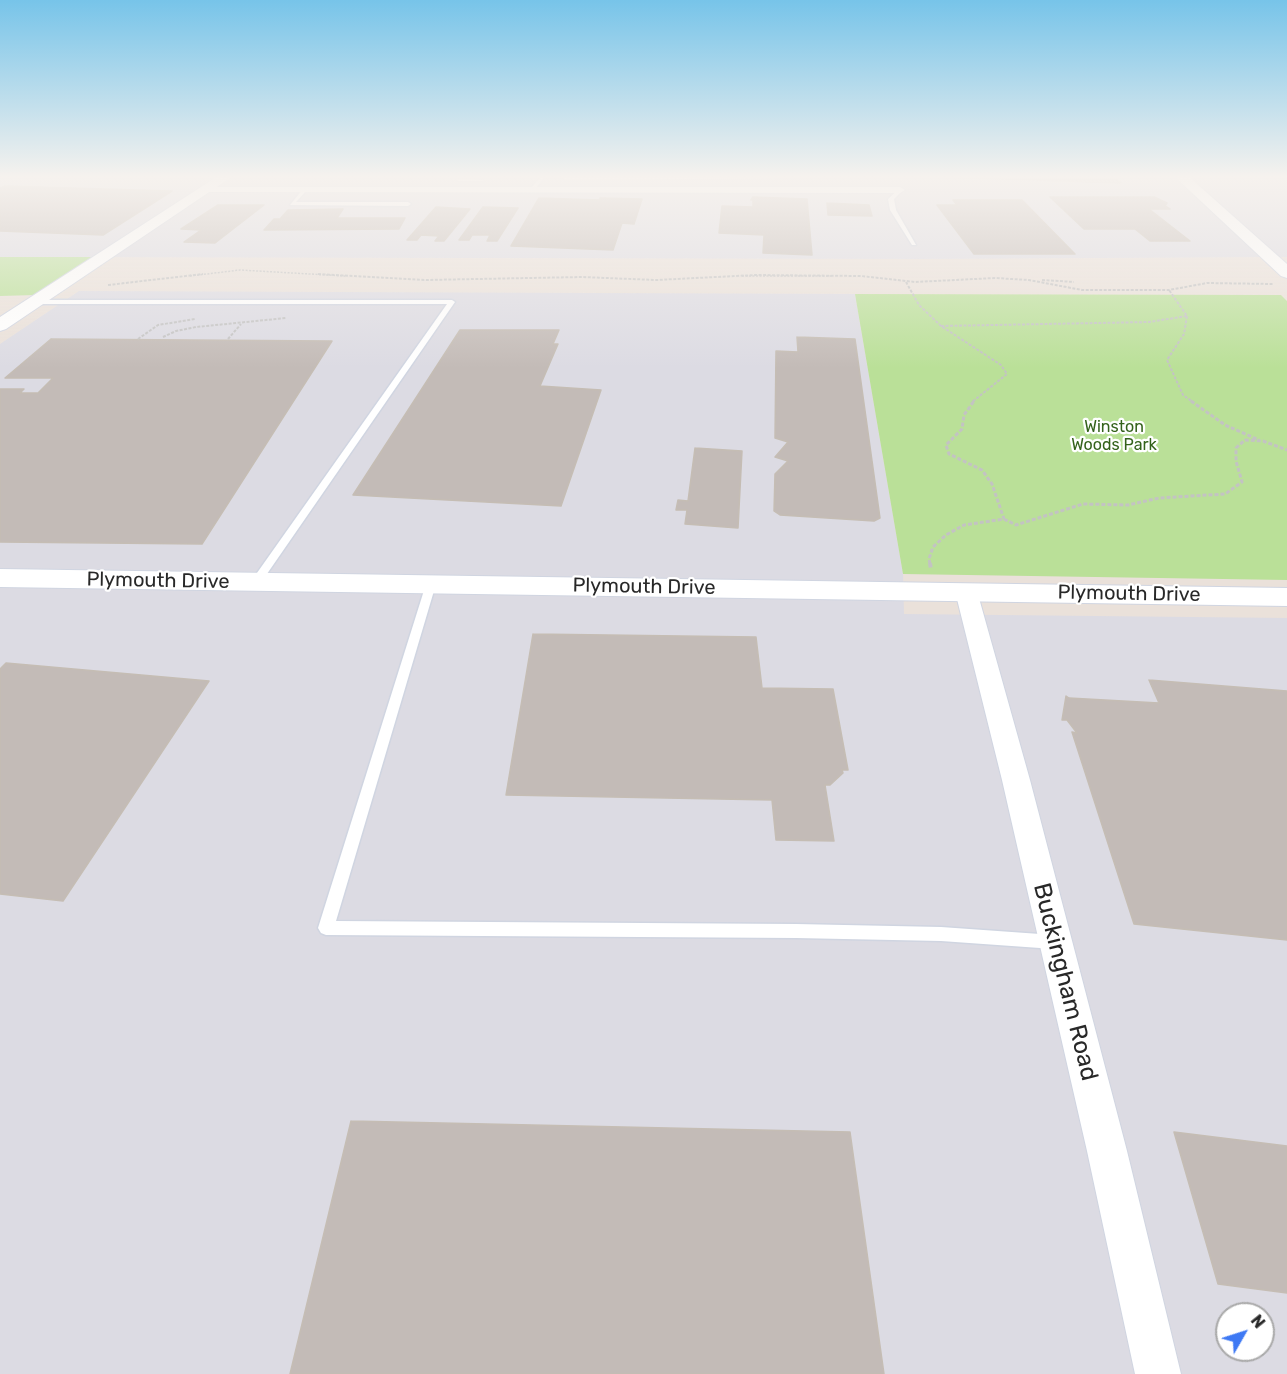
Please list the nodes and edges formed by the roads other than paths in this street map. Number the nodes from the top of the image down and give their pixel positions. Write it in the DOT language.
graph roads {
  1 [pos="129,240"];
  2 [pos="912,240"];
  3 [pos="1243,240"];
  4 [pos="914,244"];
  5 [pos="1282,279"];
  6 [pos="35,302"];
  7 [pos="0,325"];
  8 [pos="0,578"];
  9 [pos="256,582"];
  10 [pos="431,584"];
  11 [pos="951,591"];
  12 [pos="1287,597"];
  13 [pos="1054,942"];
  14 [pos="1158,1374"];
  1 -- 6 [label="street"];
  2 -- 4 [label="lane"];
  3 -- 5 [label="street"];
  6 -- 7 [label="street"];
  6 -- 9 [label="lane"];
  8 -- 9 [label="street, Plymouth Drive"];
  9 -- 10 [label="street, Plymouth Drive"];
  10 -- 11 [label="street, Plymouth Drive"];
  10 -- 13 [label="lane"];
  11 -- 12 [label="street, Plymouth Drive"];
  11 -- 13 [label="street, Buckingham Road"];
  13 -- 14 [label="street, Buckingham Road"];
}
